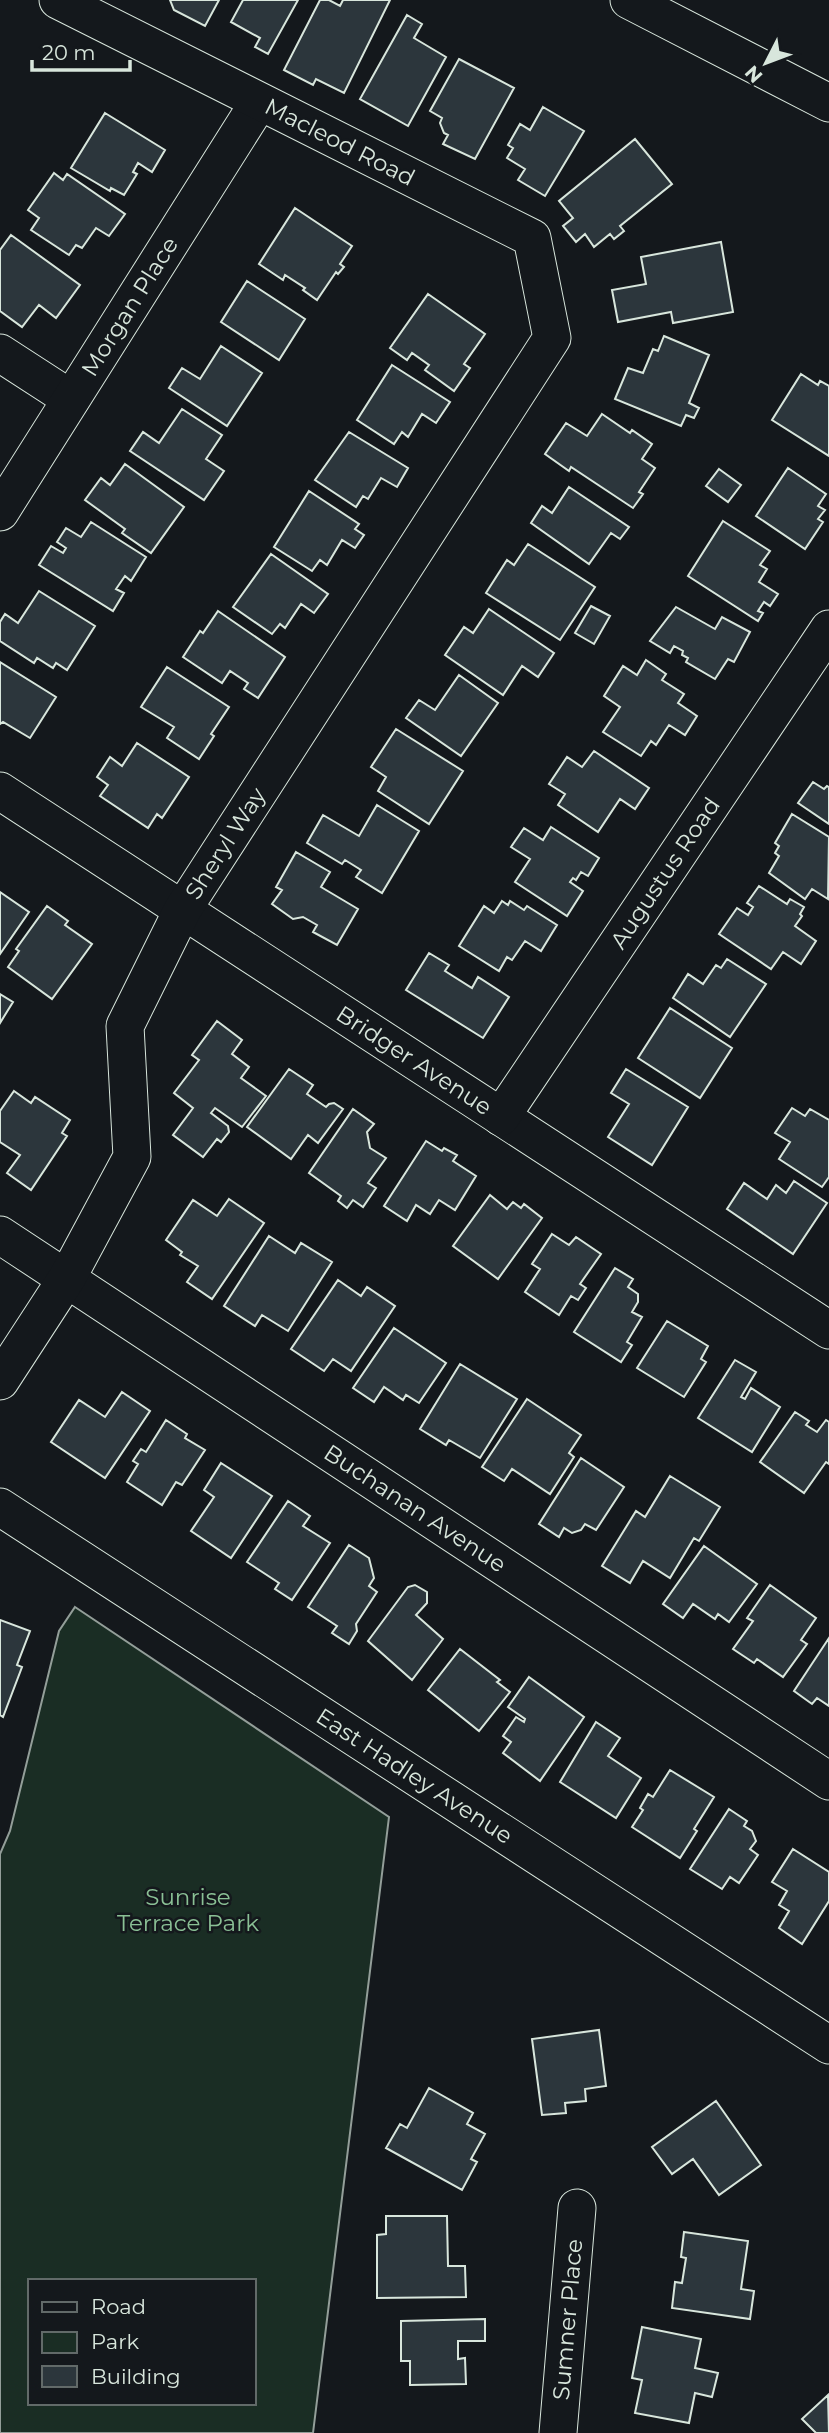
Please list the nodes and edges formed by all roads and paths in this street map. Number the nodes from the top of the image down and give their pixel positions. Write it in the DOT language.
graph roads {
  1 [pos="58,0"];
  2 [pos="629,0"];
  3 [pos="259,102"];
  4 [pos="829,103"];
  5 [pos="552,338"];
  6 [pos="0,353"];
  7 [pos="71,400"];
  8 [pos="0,512"];
  9 [pos="829,629"];
  10 [pos="0,791"];
  11 [pos="183,909"];
  12 [pos="502,1117"];
  13 [pos="0,1235"];
  14 [pos="67,1278"];
  15 [pos="825,1319"];
  16 [pos="0,1381"];
  17 [pos="0,1507"];
  18 [pos="829,1781"];
  19 [pos="829,2045"];
  20 [pos="577,2208"];
  21 [pos="558,2433"];
  1 -- 3 [label="street, Macleod Road"];
  2 -- 4 [label="street"];
  3 -- 5 [label="street, Macleod Road"];
  3 -- 7 [label="street, Morgan Place"];
  5 -- 11 [label="street, Sheryl Way"];
  6 -- 7 [label="street"];
  7 -- 8 [label="street, Morgan Place"];
  9 -- 12 [label="street, Augustus Road"];
  10 -- 11 [label="street, Bridger Avenue"];
  11 -- 12 [label="street, Bridger Avenue"];
  11 -- 14 [label="street, Sheryl Way"];
  12 -- 15 [label="street, Bridger Avenue"];
  13 -- 14 [label="street, Buchanan Avenue"];
  14 -- 16 [label="street, Sheryl Way"];
  14 -- 18 [label="street, Buchanan Avenue"];
  17 -- 19 [label="street, East Hadley Avenue"];
  20 -- 21 [label="street, Sumner Place"];
}
